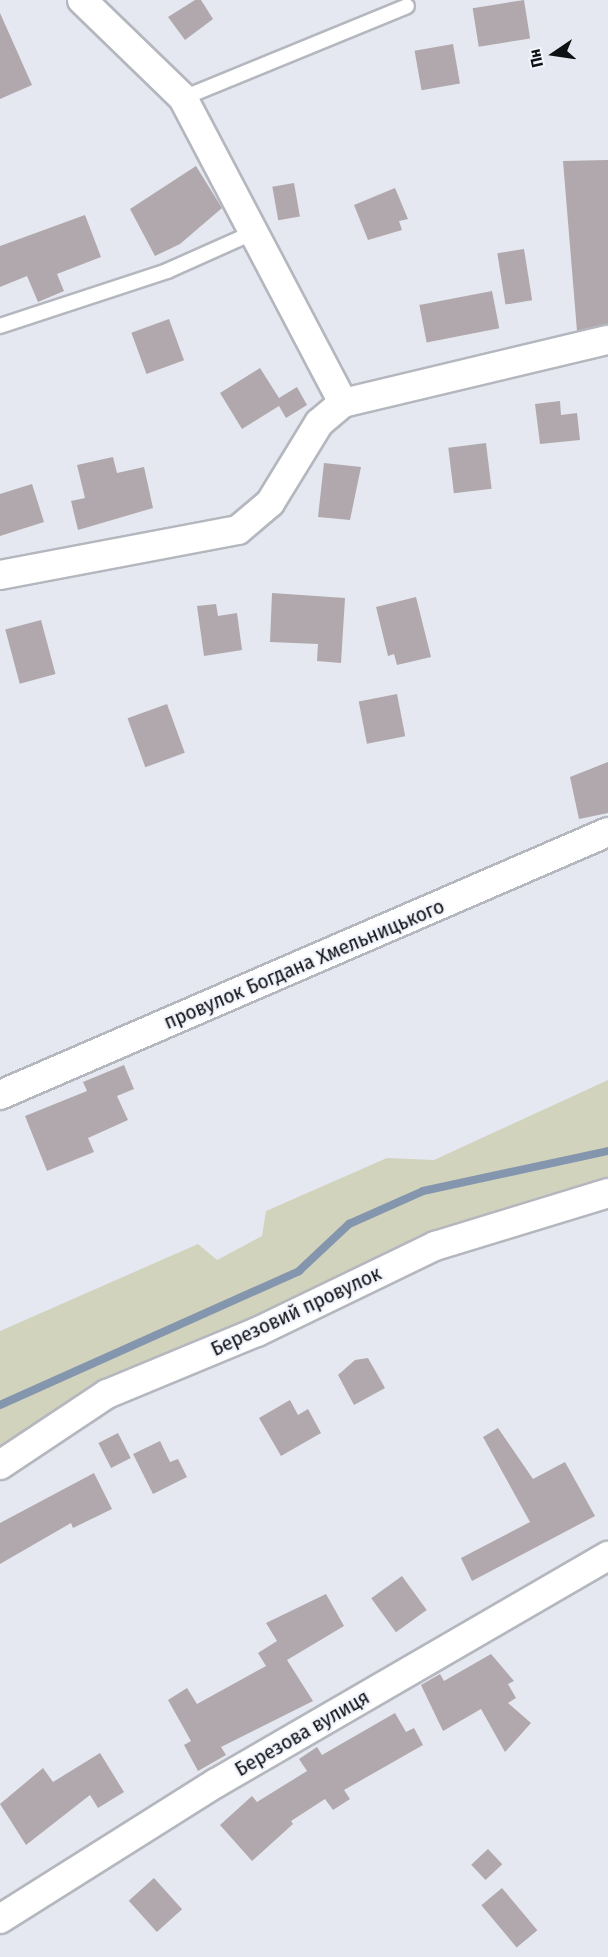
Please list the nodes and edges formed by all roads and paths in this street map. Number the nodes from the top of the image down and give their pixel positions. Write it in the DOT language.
graph roads {
  1 [pos="82,0"];
  2 [pos="407,6"];
  3 [pos="183,98"];
  4 [pos="252,233"];
  5 [pos="0,326"];
  6 [pos="608,340"];
  7 [pos="343,403"];
  8 [pos="0,575"];
  9 [pos="608,832"];
  10 [pos="0,1095"];
  11 [pos="608,1193"];
  12 [pos="0,1465"];
  13 [pos="608,1556"];
  14 [pos="0,1919"];
  1 -- 3 [label="street"];
  2 -- 3 [label="lane"];
  3 -- 4 [label="street"];
  4 -- 5 [label="lane"];
  4 -- 7 [label="street"];
  6 -- 7 [label="street"];
  7 -- 8 [label="street"];
  9 -- 10 [label="street, провулок Богдана Хмельницького"];
  11 -- 12 [label="street, Березовий провулок"];
  13 -- 14 [label="street, Березова вулиця"];
}
